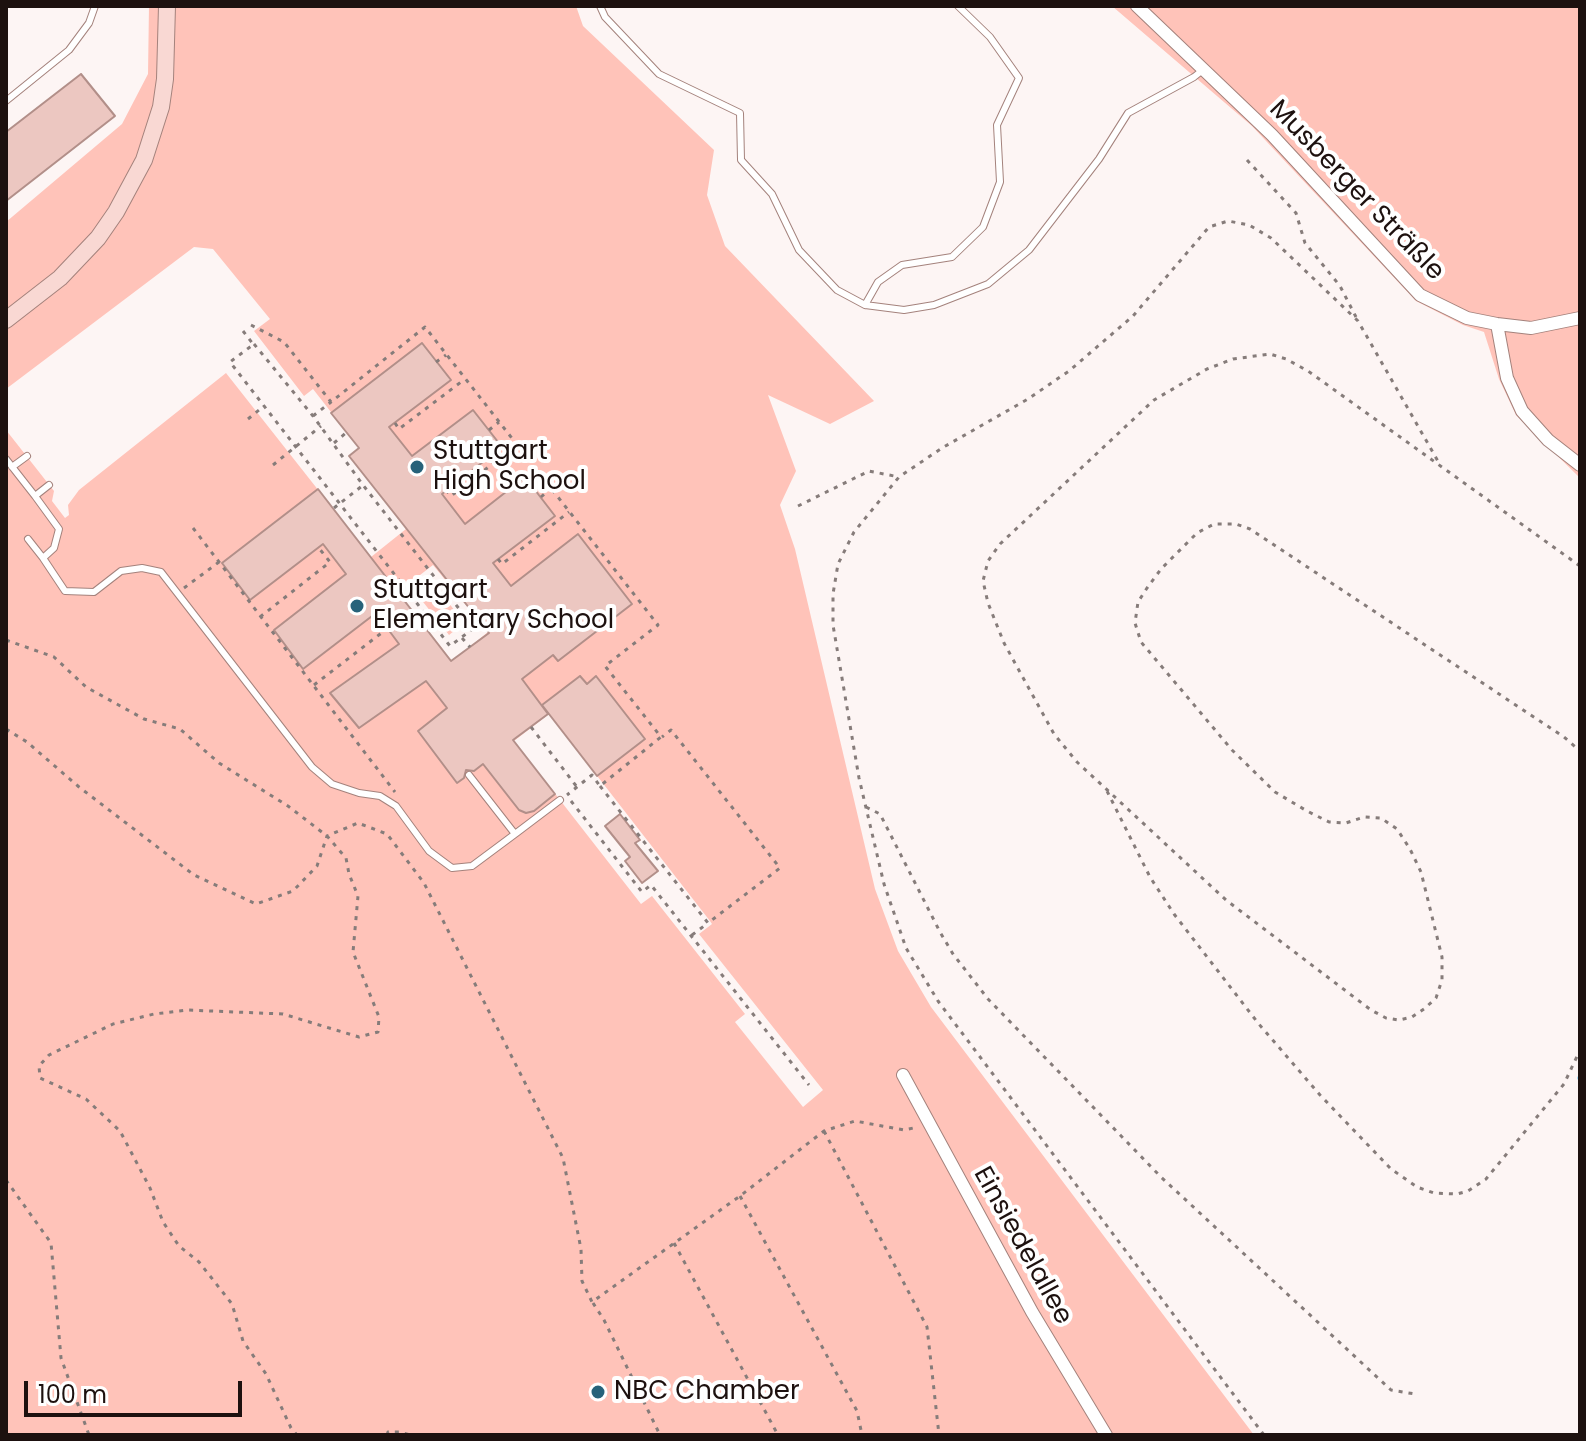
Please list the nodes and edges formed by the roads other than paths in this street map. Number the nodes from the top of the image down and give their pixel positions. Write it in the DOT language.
graph roads {
  1 [pos="95,6"];
  2 [pos="167,6"];
  3 [pos="600,6"];
  4 [pos="958,6"];
  5 [pos="1137,6"];
  6 [pos="1204,69"];
  7 [pos="6,101"];
  8 [pos="865,305"];
  9 [pos="1580,318"];
  10 [pos="6,320"];
  11 [pos="1497,324"];
  12 [pos="27,456"];
  13 [pos="6,459"];
  14 [pos="1580,465"];
  15 [pos="12,467"];
  16 [pos="49,485"];
  17 [pos="35,496"];
  18 [pos="28,539"];
  19 [pos="43,558"];
  20 [pos="469,775"];
  21 [pos="563,798"];
  22 [pos="515,834"];
  23 [pos="903,1075"];
  24 [pos="1106,1435"];
  1 -- 7 [label="lane"];
  2 -- 10 [label="main road"];
  3 -- 8 [label="lane"];
  4 -- 8 [label="lane"];
  5 -- 6 [label="street, Musberger Sträßle"];
  6 -- 8 [label="lane"];
  6 -- 11 [label="street, Musberger Sträßle"];
  9 -- 11 [label="street, Musberger Sträßle"];
  11 -- 14 [label="street"];
  12 -- 15 [label="lane"];
  13 -- 15 [label="lane"];
  15 -- 17 [label="lane"];
  16 -- 17 [label="lane"];
  17 -- 19 [label="lane"];
  18 -- 19 [label="lane"];
  19 -- 22 [label="lane"];
  20 -- 22 [label="lane"];
  21 -- 22 [label="lane"];
  23 -- 24 [label="street, Einsiedelallee"];
}
